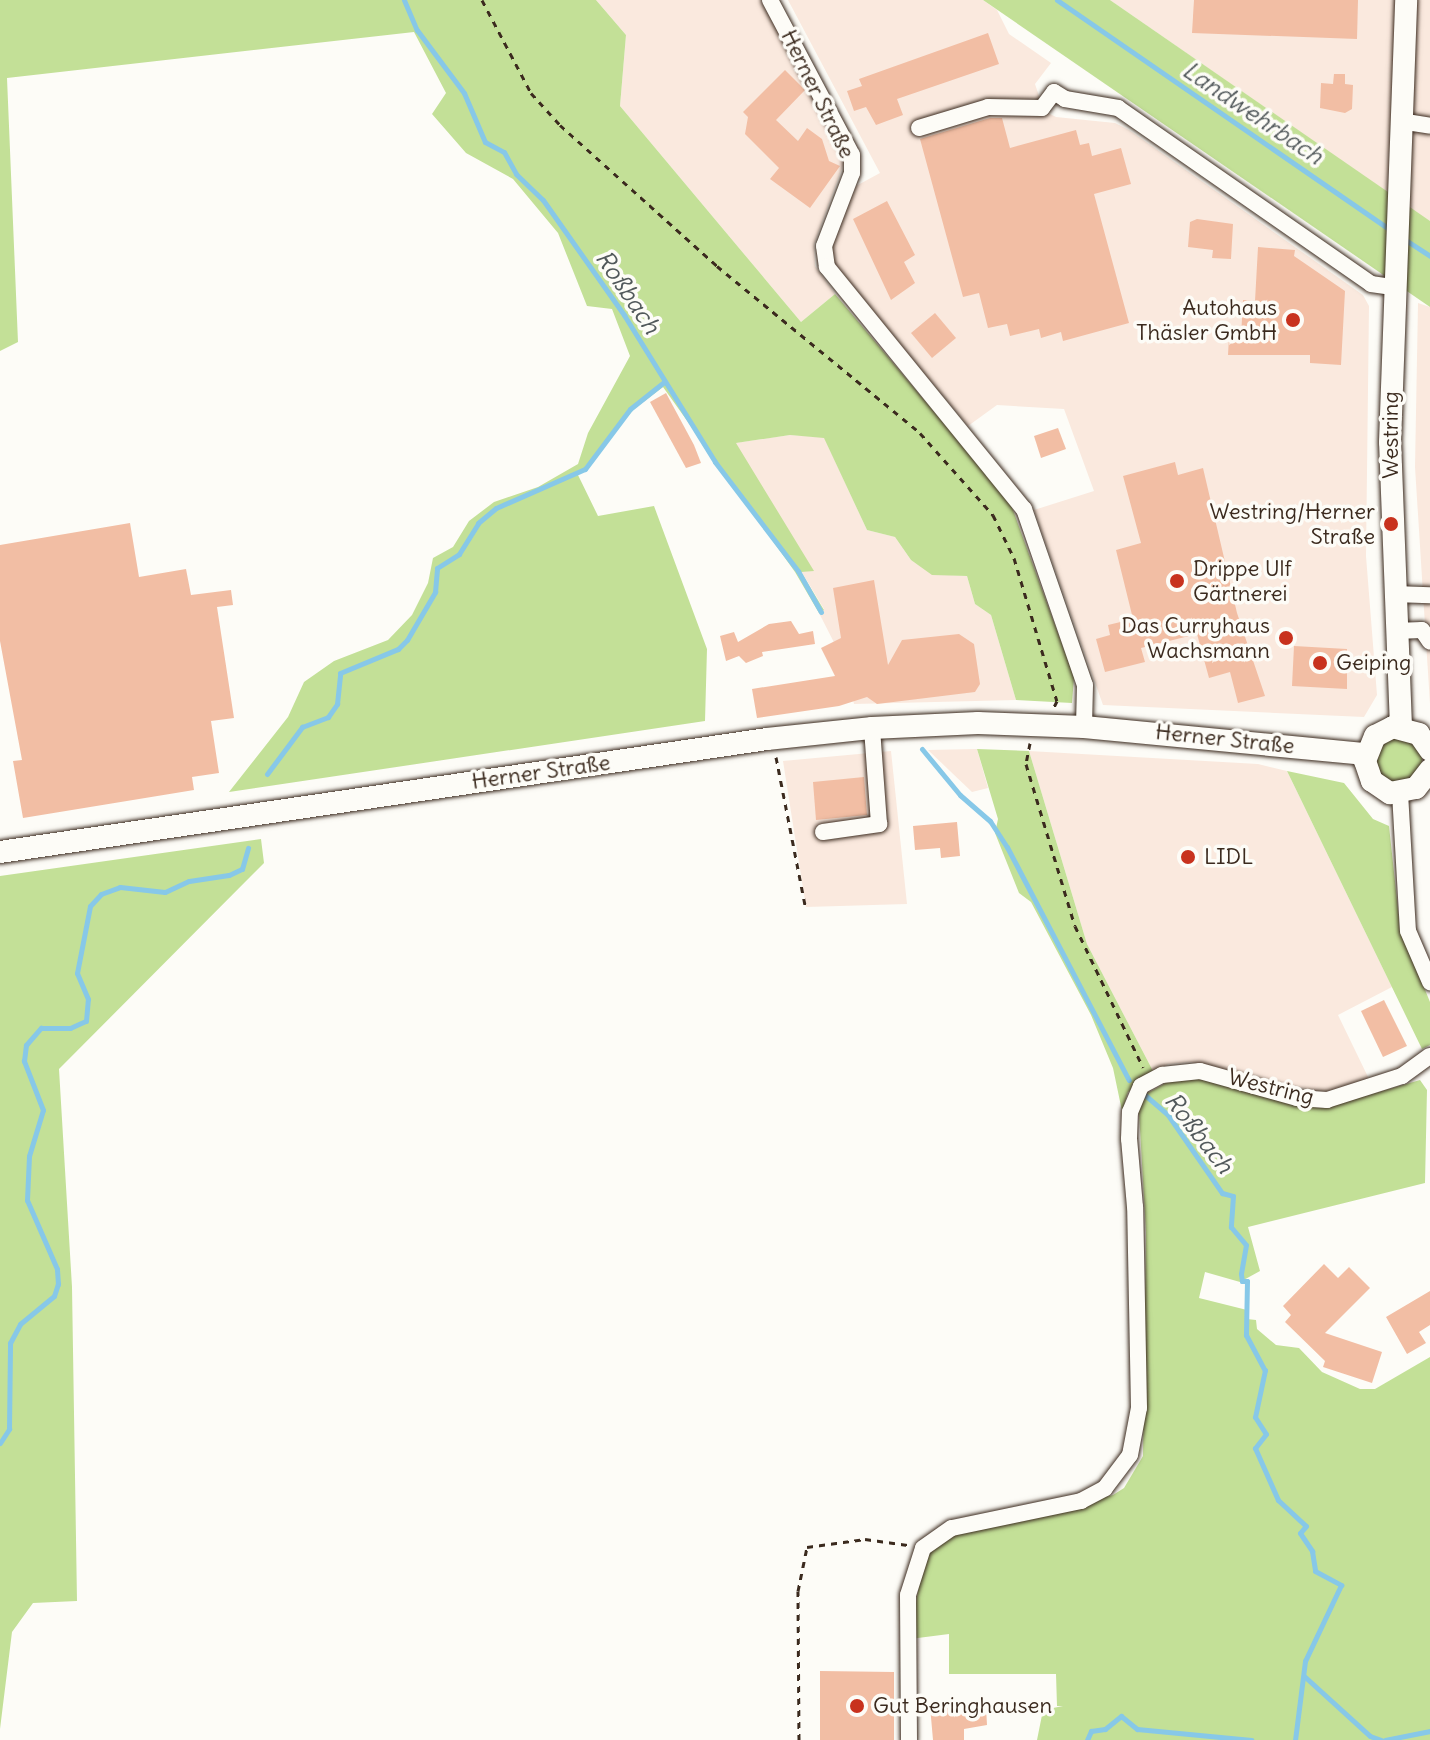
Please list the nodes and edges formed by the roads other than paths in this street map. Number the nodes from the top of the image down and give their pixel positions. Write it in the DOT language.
graph roads {
  1 [pos="770,0"];
  2 [pos="1406,0"];
  3 [pos="1400,121"];
  4 [pos="1430,126"];
  5 [pos="919,128"];
  6 [pos="1393,280"];
  7 [pos="1394,594"];
  8 [pos="1430,595"];
  9 [pos="1395,631"];
  10 [pos="1430,642"];
  11 [pos="1084,727"];
  12 [pos="1401,727"];
  13 [pos="872,728"];
  14 [pos="1430,750"];
  15 [pos="1366,754"];
  16 [pos="1430,770"];
  17 [pos="1400,793"];
  18 [pos="823,832"];
  19 [pos="0,852"];
  20 [pos="1430,982"];
  21 [pos="1430,1056"];
  22 [pos="909,1740"];
  1 -- 11 [label="street, Herner Straße"];
  2 -- 3 [label="main road, Westring"];
  3 -- 4 [label="street"];
  3 -- 6 [label="main road, Westring"];
  5 -- 6 [label="street"];
  6 -- 7 [label="main road, Westring"];
  7 -- 8 [label="street"];
  7 -- 9 [label="main road, Westring"];
  9 -- 10 [label="street"];
  9 -- 12 [label="main road, Westring"];
  11 -- 13 [label="main road, Herner Straße"];
  11 -- 15 [label="main road, Herner Straße"];
  12 -- 14 [label="main road"];
  12 -- 15 [label="main road"];
  13 -- 18 [label="street"];
  13 -- 19 [label="main road, Herner Straße"];
  15 -- 17 [label="main road"];
  16 -- 17 [label="main road"];
  17 -- 20 [label="street"];
  21 -- 22 [label="street, Westring"];
}
